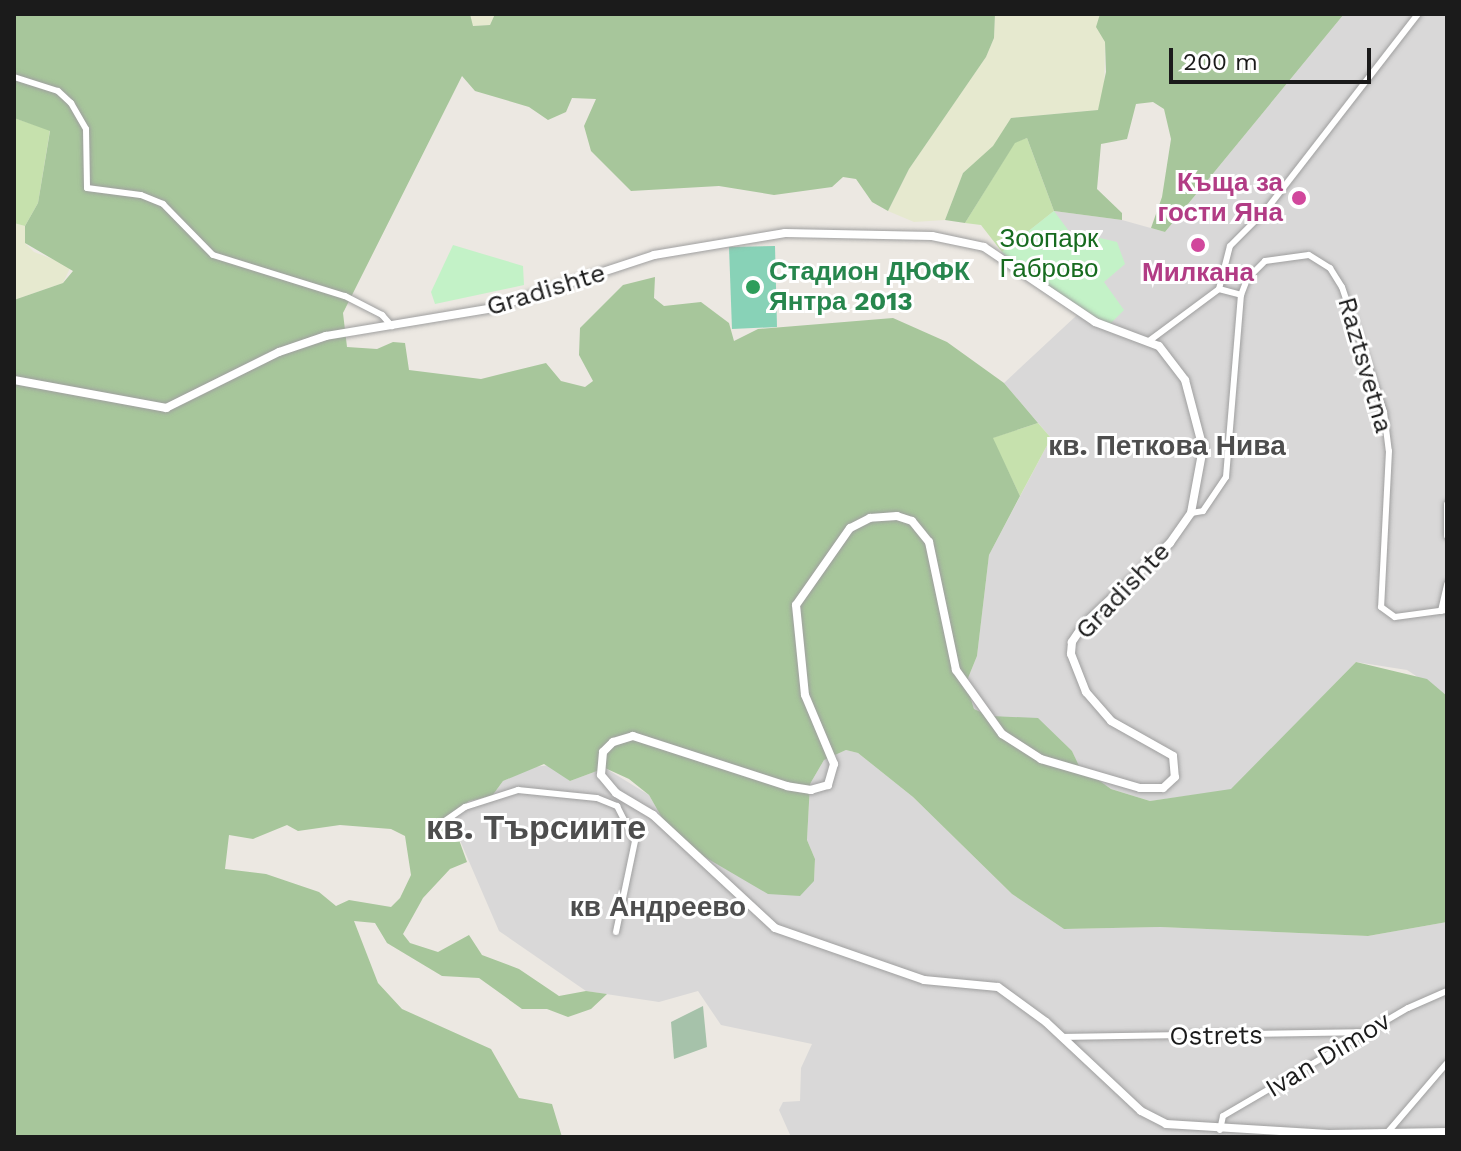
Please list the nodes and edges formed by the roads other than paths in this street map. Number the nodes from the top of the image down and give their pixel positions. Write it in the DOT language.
graph roads {
  1 [pos="1418,14"];
  2 [pos="14,77"];
  3 [pos="1219,289"];
  4 [pos="1241,295"];
  5 [pos="393,327"];
  6 [pos="1149,341"];
  7 [pos="14,380"];
  8 [pos="1447,504"];
  9 [pos="1191,513"];
  10 [pos="1447,536"];
  11 [pos="1447,584"];
  12 [pos="1444,610"];
  13 [pos="630,802"];
  14 [pos="623,812"];
  15 [pos="442,823"];
  16 [pos="616,932"];
  17 [pos="1447,991"];
  18 [pos="1370,1032"];
  19 [pos="1061,1037"];
  20 [pos="1447,1063"];
  21 [pos="1220,1130"];
  22 [pos="1447,1132"];
  23 [pos="1386,1133"];
  1 -- 3 [label="street"];
  2 -- 5 [label="street"];
  3 -- 4 [label="street"];
  3 -- 6 [label="street"];
  4 -- 9 [label="street"];
  4 -- 12 [label="street, Raztsvetna"];
  5 -- 6 [label="street, Gradishte"];
  5 -- 7 [label="street, Gradishte"];
  6 -- 9 [label="street, Gradishte"];
  8 -- 10 [label="street"];
  9 -- 13 [label="street, Gradishte"];
  11 -- 12 [label="street"];
  13 -- 14 [label="street"];
  13 -- 19 [label="street, Gradishte"];
  14 -- 15 [label="street"];
  14 -- 16 [label="street"];
  17 -- 18 [label="street, Ivan Dimov"];
  18 -- 19 [label="street, Ostrets"];
  18 -- 21 [label="street, Ivan Dimov"];
  19 -- 21 [label="street, Gradishte"];
  20 -- 23 [label="street"];
  21 -- 23 [label="street, Gradishte"];
  22 -- 23 [label="street, Gradishte"];
}
